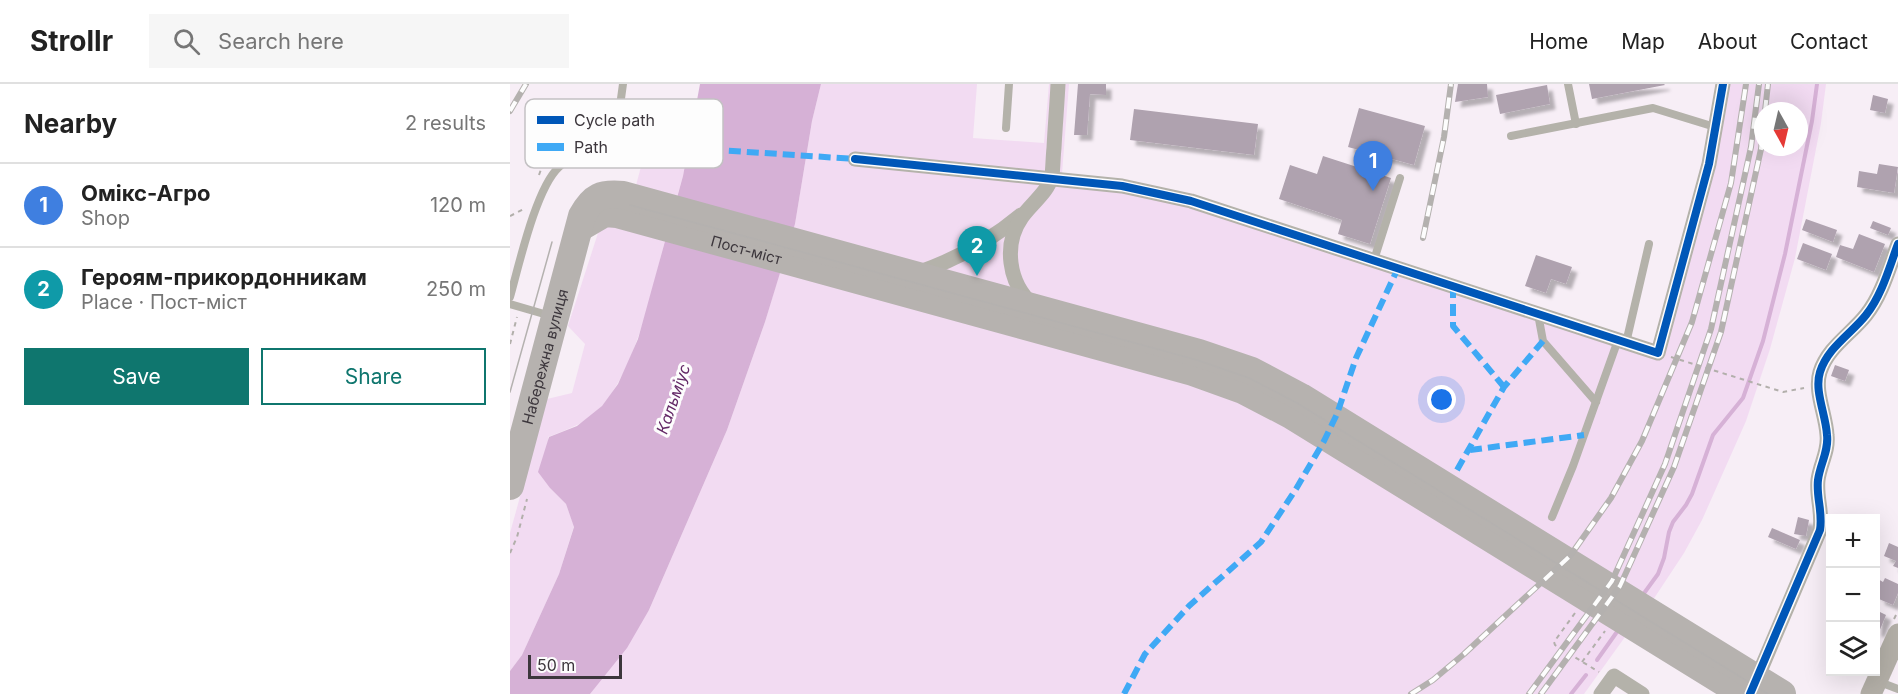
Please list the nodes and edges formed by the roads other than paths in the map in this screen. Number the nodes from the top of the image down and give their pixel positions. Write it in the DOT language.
graph roads {
  1 [pos="623,84"];
  2 [pos="1009,84"];
  3 [pos="1058,84"];
  4 [pos="1568,84"];
  5 [pos="1723,84"];
  6 [pos="621,99"];
  7 [pos="1576,124"];
  8 [pos="1715,127"];
  9 [pos="1006,128"];
  10 [pos="1511,136"];
  11 [pos="855,159"];
  12 [pos="557,168"];
  13 [pos="1052,178"];
  14 [pos="1400,178"];
  15 [pos="1028,210"];
  16 [pos="579,228"];
  17 [pos="1649,243"];
  18 [pos="1898,244"];
  19 [pos="1374,260"];
  20 [pos="869,273"];
  21 [pos="912,274"];
  22 [pos="510,297"];
  23 [pos="510,304"];
  24 [pos="1038,309"];
  25 [pos="1538,314"];
  26 [pos="555,317"];
  27 [pos="1622,341"];
  28 [pos="1596,402"];
  29 [pos="1303,410"];
  30 [pos="510,486"];
  31 [pos="1552,517"];
  32 [pos="1499,531"];
  33 [pos="1898,634"];
  34 [pos="1892,661"];
  35 [pos="1874,687"];
  36 [pos="1898,689"];
  37 [pos="1601,694"];
  38 [pos="1642,694"];
  39 [pos="1743,694"];
  40 [pos="1750,694"];
  41 [pos="1782,694"];
  1 -- 6 [label="lane"];
  2 -- 9 [label="lane"];
  3 -- 13 [label="street"];
  4 -- 7 [label="lane"];
  5 -- 8 [label="street"];
  7 -- 8 [label="lane"];
  7 -- 10 [label="lane"];
  8 -- 27 [label="street"];
  11 -- 13 [label="street"];
  12 -- 22 [label="lane"];
  13 -- 15 [label="street"];
  13 -- 19 [label="street"];
  14 -- 19 [label="lane"];
  15 -- 21 [label="street"];
  15 -- 24 [label="street"];
  16 -- 20 [label="highway, Пост-міст"];
  16 -- 26 [label="highway, Набережна вулиця"];
  17 -- 27 [label="lane"];
  18 -- 40 [label="street"];
  19 -- 25 [label="street"];
  20 -- 21 [label="highway"];
  20 -- 29 [label="highway"];
  21 -- 24 [label="highway"];
  23 -- 26 [label="lane"];
  24 -- 29 [label="highway"];
  25 -- 27 [label="street"];
  25 -- 28 [label="lane"];
  26 -- 30 [label="highway, Набережна вулиця"];
  27 -- 28 [label="lane"];
  28 -- 31 [label="lane"];
  29 -- 32 [label="highway"];
  32 -- 39 [label="highway"];
  32 -- 41 [label="highway"];
  33 -- 34 [label="main road"];
  34 -- 35 [label="main road"];
  35 -- 36 [label="lane"];
  37 -- 38 [label="street"];
}
